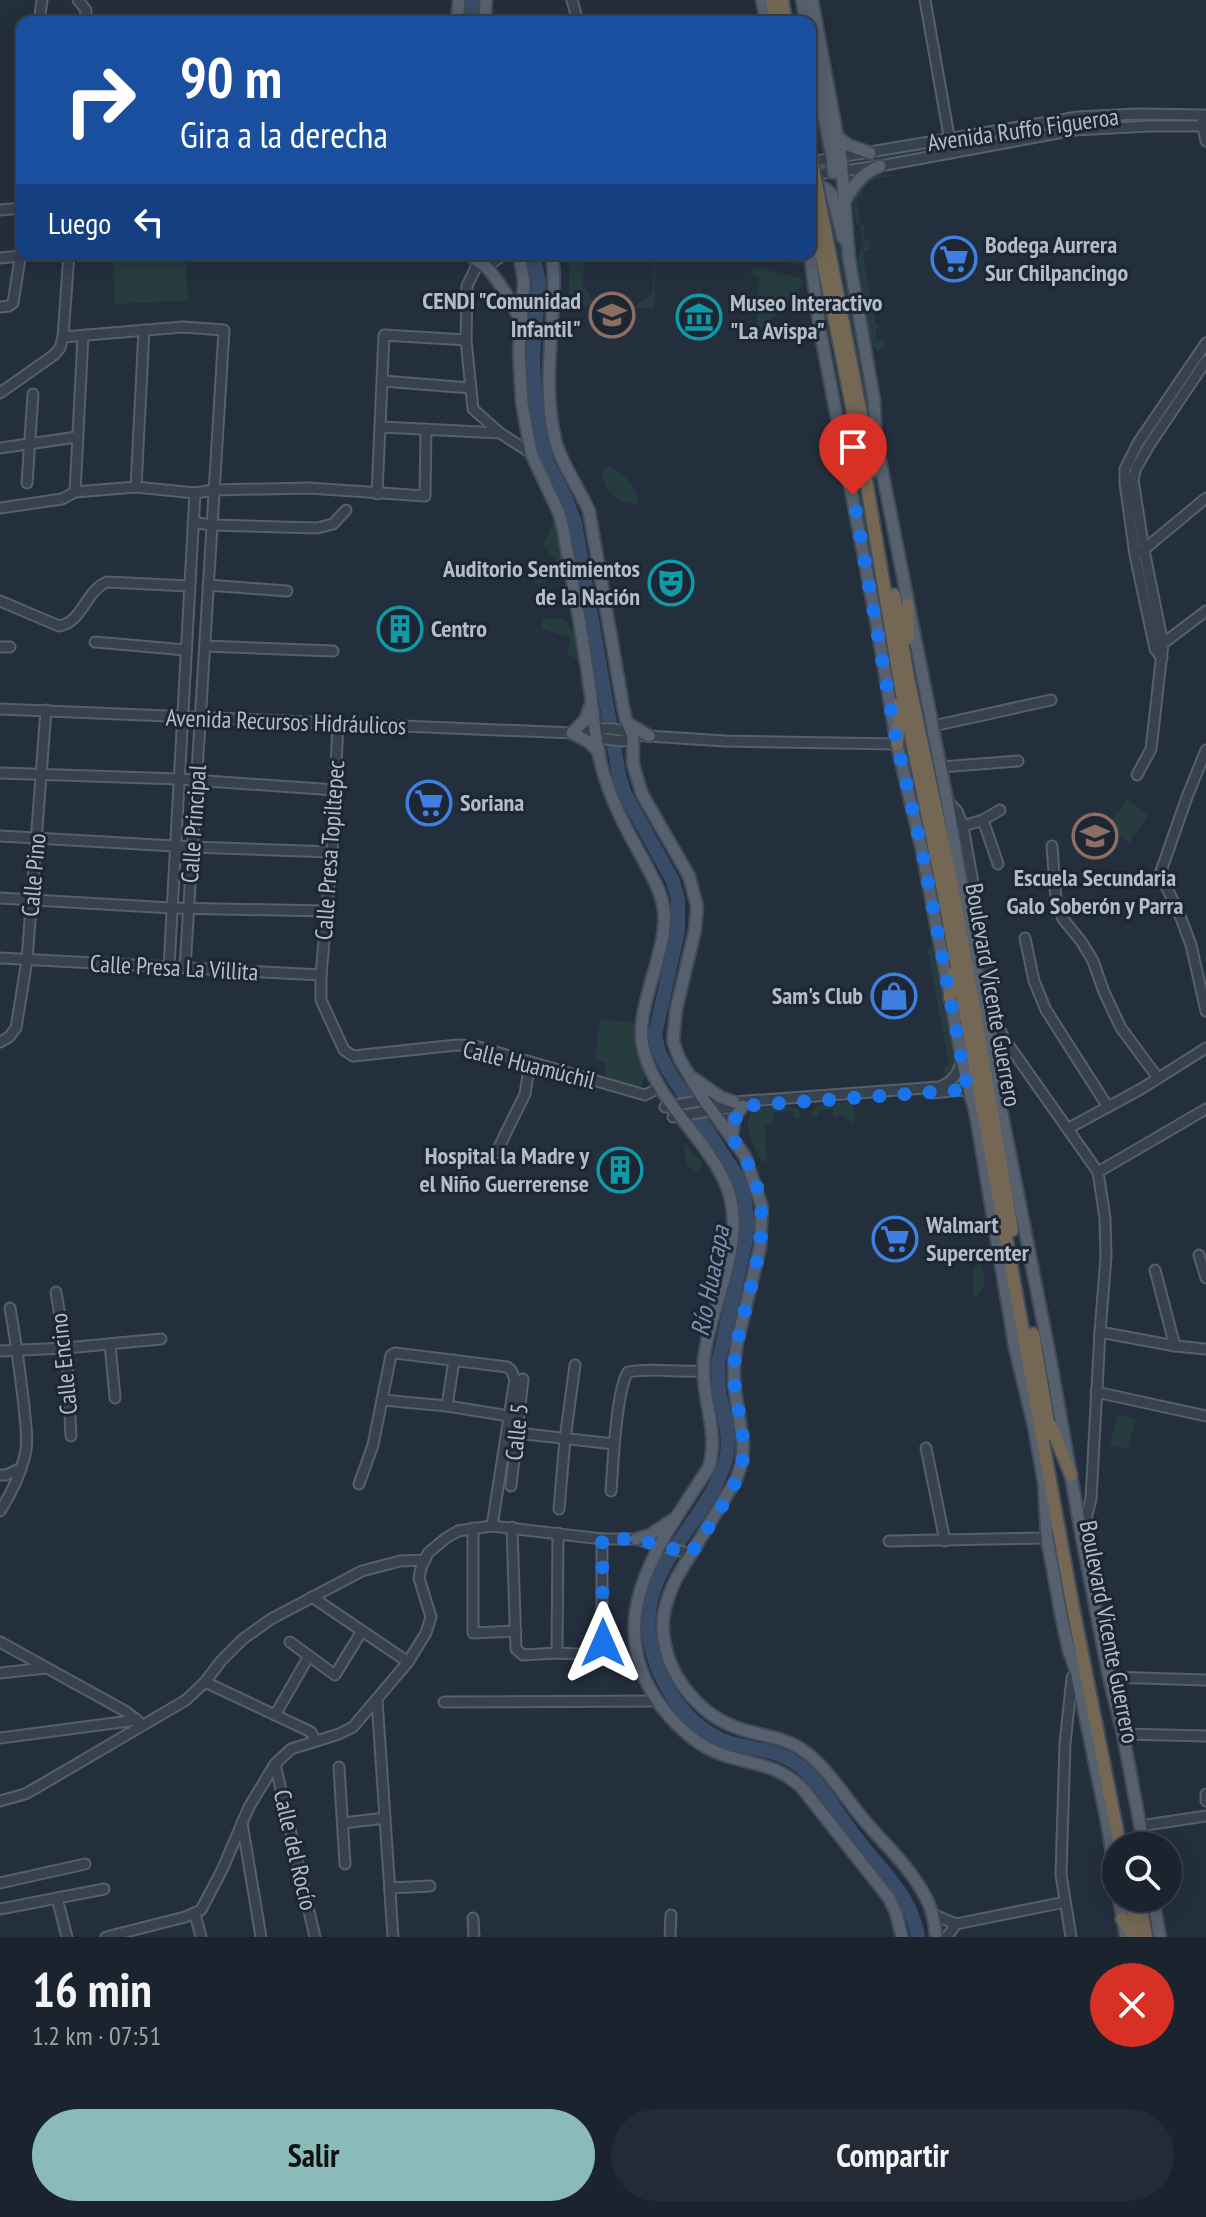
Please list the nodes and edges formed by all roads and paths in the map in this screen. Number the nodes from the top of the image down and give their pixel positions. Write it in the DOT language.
graph roads {
  1 [pos="925,0"];
  2 [pos="816,22"];
  3 [pos="816,70"];
  4 [pos="1204,120"];
  5 [pos="837,136"];
  6 [pos="949,138"];
  7 [pos="1206,141"];
  8 [pos="870,153"];
  9 [pos="952,153"];
  10 [pos="836,158"];
  11 [pos="816,161"];
  12 [pos="880,166"];
  13 [pos="837,172"];
  14 [pos="816,174"];
  15 [pos="816,188"];
  16 [pos="845,201"];
  17 [pos="816,202"];
  18 [pos="817,210"];
  19 [pos="849,258"];
  20 [pos="20,260"];
  21 [pos="69,260"];
  22 [pos="520,260"];
  23 [pos="553,260"];
  24 [pos="811,260"];
  25 [pos="478,261"];
  26 [pos="0,307"];
  27 [pos="521,322"];
  28 [pos="144,330"];
  29 [pos="83,336"];
  30 [pos="63,337"];
  31 [pos="466,340"];
  32 [pos="1206,343"];
  33 [pos="1206,361"];
  34 [pos="383,381"];
  35 [pos="470,388"];
  36 [pos="0,393"];
  37 [pos="33,394"];
  38 [pos="381,427"];
  39 [pos="426,429"];
  40 [pos="500,433"];
  41 [pos="77,437"];
  42 [pos="30,444"];
  43 [pos="0,448"];
  44 [pos="531,453"];
  45 [pos="27,483"];
  46 [pos="136,487"];
  47 [pos="213,490"];
  48 [pos="75,492"];
  49 [pos="195,493"];
  50 [pos="377,494"];
  51 [pos="1206,498"];
  52 [pos="0,508"];
  53 [pos="346,510"];
  54 [pos="193,522"];
  55 [pos="211,525"];
  56 [pos="1140,553"];
  57 [pos="208,585"];
  58 [pos="189,586"];
  59 [pos="287,591"];
  60 [pos="0,601"];
  61 [pos="908,605"];
  62 [pos="1206,611"];
  63 [pos="95,642"];
  64 [pos="205,646"];
  65 [pos="1159,646"];
  66 [pos="186,650"];
  67 [pos="333,651"];
  68 [pos="904,683"];
  69 [pos="1051,700"];
  70 [pos="592,703"];
  71 [pos="0,709"];
  72 [pos="46,710"];
  73 [pos="182,718"];
  74 [pos="201,719"];
  75 [pos="338,724"];
  76 [pos="933,726"];
  77 [pos="626,731"];
  78 [pos="572,733"];
  79 [pos="649,736"];
  80 [pos="599,738"];
  81 [pos="897,744"];
  82 [pos="1206,750"];
  83 [pos="1018,761"];
  84 [pos="941,767"];
  85 [pos="0,773"];
  86 [pos="42,775"];
  87 [pos="1137,775"];
  88 [pos="179,779"];
  89 [pos="196,781"];
  90 [pos="335,790"];
  91 [pos="947,800"];
  92 [pos="1000,810"];
  93 [pos="983,820"];
  94 [pos="963,826"];
  95 [pos="0,836"];
  96 [pos="38,837"];
  97 [pos="176,846"];
  98 [pos="1052,846"];
  99 [pos="192,847"];
  100 [pos="332,852"];
  101 [pos="998,864"];
  102 [pos="0,898"];
  103 [pos="32,900"];
  104 [pos="188,907"];
  105 [pos="171,908"];
  106 [pos="326,911"];
  107 [pos="1025,938"];
  108 [pos="0,958"];
  109 [pos="27,960"];
  110 [pos="955,963"];
  111 [pos="169,967"];
  112 [pos="185,968"];
  113 [pos="321,975"];
  114 [pos="950,998"];
  115 [pos="1206,1011"];
  116 [pos="4,1040"];
  117 [pos="642,1041"];
  118 [pos="1206,1048"];
  119 [pos="353,1056"];
  120 [pos="962,1060"];
  121 [pos="530,1063"];
  122 [pos="689,1075"];
  123 [pos="1158,1078"];
  124 [pos="655,1090"];
  125 [pos="968,1092"];
  126 [pos="738,1104"];
  127 [pos="669,1105"];
  128 [pos="708,1105"];
  129 [pos="1108,1107"];
  130 [pos="1206,1109"];
  131 [pos="677,1117"];
  132 [pos="1069,1128"];
  133 [pos="732,1138"];
  134 [pos="496,1153"];
  135 [pos="1098,1172"];
  136 [pos="1199,1255"];
  137 [pos="1155,1270"];
  138 [pos="1206,1278"];
  139 [pos="56,1292"];
  140 [pos="10,1308"];
  141 [pos="1100,1332"];
  142 [pos="161,1339"];
  143 [pos="110,1344"];
  144 [pos="1175,1346"];
  145 [pos="66,1348"];
  146 [pos="18,1349"];
  147 [pos="1206,1349"];
  148 [pos="0,1351"];
  149 [pos="454,1360"];
  150 [pos="575,1365"];
  151 [pos="704,1371"];
  152 [pos="523,1379"];
  153 [pos="1096,1392"];
  154 [pos="115,1398"];
  155 [pos="382,1400"];
  156 [pos="447,1406"];
  157 [pos="509,1416"];
  158 [pos="1047,1416"];
  159 [pos="1206,1416"];
  160 [pos="517,1433"];
  161 [pos="71,1436"];
  162 [pos="565,1439"];
  163 [pos="614,1444"];
  164 [pos="926,1448"];
  165 [pos="19,1469"];
  166 [pos="0,1475"];
  167 [pos="1071,1475"];
  168 [pos="1044,1483"];
  169 [pos="359,1484"];
  170 [pos="511,1486"];
  171 [pos="611,1491"];
  172 [pos="1091,1499"];
  173 [pos="1077,1502"];
  174 [pos="559,1509"];
  175 [pos="0,1511"];
  176 [pos="678,1514"];
  177 [pos="1058,1525"];
  178 [pos="492,1526"];
  179 [pos="512,1527"];
  180 [pos="473,1528"];
  181 [pos="558,1533"];
  182 [pos="1047,1538"];
  183 [pos="1082,1538"];
  184 [pos="602,1539"];
  185 [pos="636,1539"];
  186 [pos="889,1541"];
  187 [pos="945,1541"];
  188 [pos="662,1546"];
  189 [pos="689,1554"];
  190 [pos="425,1560"];
  191 [pos="646,1570"];
  192 [pos="312,1597"];
  193 [pos="362,1631"];
  194 [pos="516,1631"];
  195 [pos="0,1642"];
  196 [pos="290,1642"];
  197 [pos="557,1653"];
  198 [pos="309,1656"];
  199 [pos="408,1662"];
  200 [pos="46,1668"];
  201 [pos="1076,1671"];
  202 [pos="0,1673"];
  203 [pos="1109,1677"];
  204 [pos="1206,1680"];
  205 [pos="205,1682"];
  206 [pos="377,1700"];
  207 [pos="657,1701"];
  208 [pos="444,1702"];
  209 [pos="275,1715"];
  210 [pos="140,1722"];
  211 [pos="1123,1734"];
  212 [pos="1206,1736"];
  213 [pos="0,1738"];
  214 [pos="315,1740"];
  215 [pos="275,1764"];
  216 [pos="339,1767"];
  217 [pos="1206,1794"];
  218 [pos="0,1801"];
  219 [pos="1206,1801"];
  220 [pos="1206,1816"];
  221 [pos="385,1818"];
  222 [pos="242,1823"];
  223 [pos="343,1823"];
  224 [pos="1140,1826"];
  225 [pos="1109,1832"];
  226 [pos="1117,1832"];
  227 [pos="1125,1832"];
  228 [pos="1141,1832"];
  229 [pos="85,1864"];
  230 [pos="345,1864"];
  231 [pos="0,1883"];
  232 [pos="430,1886"];
  233 [pos="390,1888"];
  234 [pos="104,1889"];
  235 [pos="57,1898"];
  236 [pos="1065,1902"];
  237 [pos="0,1909"];
  238 [pos="1121,1912"];
  239 [pos="1133,1912"];
  240 [pos="1142,1912"];
  241 [pos="1156,1912"];
  242 [pos="195,1914"];
  243 [pos="932,1914"];
  244 [pos="671,1915"];
  245 [pos="473,1918"];
  246 [pos="1122,1919"];
  247 [pos="956,1924"];
  248 [pos="67,1937"];
  249 [pos="110,1937"];
  250 [pos="201,1937"];
  251 [pos="261,1937"];
  252 [pos="315,1937"];
  253 [pos="393,1937"];
  254 [pos="474,1937"];
  255 [pos="670,1937"];
  256 [pos="902,1937"];
  257 [pos="936,1937"];
  258 [pos="947,1937"];
  259 [pos="1071,1937"];
  260 [pos="1126,1937"];
  261 [pos="1136,1937"];
  262 [pos="1146,1937"];
  263 [pos="1160,1937"];
  1 -- 6 [label="street"];
  2 -- 5 [label="main road"];
  3 -- 10 [label="main road"];
  4 -- 6 [label="street, Avenida Ruffo Figueroa"];
  4 -- 7 [label="street"];
  4 -- 9 [label="street, Avenida Ruffo Figueroa"];
  5 -- 8 [label="main road"];
  5 -- 10 [label="main road"];
  6 -- 8 [label="street, Avenida Ruffo Figueroa"];
  6 -- 9 [label="street"];
  8 -- 10 [label="street, Avenida Ruffo Figueroa"];
  9 -- 12 [label="street, Avenida Ruffo Figueroa"];
  10 -- 11 [label="street, Avenida Ruffo Figueroa"];
  10 -- 13 [label="main road, Boulevard Vicente Guerrero"];
  12 -- 13 [label="street, Avenida Ruffo Figueroa"];
  12 -- 16 [label="main road"];
  13 -- 14 [label="street, Avenida Ruffo Figueroa"];
  13 -- 16 [label="main road, Boulevard Vicente Guerrero"];
  15 -- 19 [label="main road"];
  16 -- 19 [label="main road, Boulevard Vicente Guerrero"];
  17 -- 18 [label="highway, Boulevard Vicente Guerrero, bridge"];
  18 -- 68 [label="highway, Boulevard Vicente Guerrero"];
  19 -- 61 [label="main road, Boulevard Vicente Guerrero"];
  20 -- 26 [label="street"];
  21 -- 30 [label="street"];
  22 -- 27 [label="main road"];
  23 -- 77 [label="main road"];
  24 -- 81 [label="main road, Boulevard Vicente Guerrero"];
  25 -- 27 [label="main road"];
  25 -- 31 [label="street"];
  27 -- 44 [label="main road"];
  28 -- 29 [label="street"];
  28 -- 46 [label="street"];
  28 -- 47 [label="street, Calle Principal"];
  29 -- 30 [label="street"];
  29 -- 41 [label="street"];
  30 -- 36 [label="street"];
  31 -- 34 [label="street"];
  31 -- 35 [label="street"];
  32 -- 56 [label="street"];
  33 -- 56 [label="street"];
  34 -- 35 [label="street"];
  34 -- 38 [label="street"];
  35 -- 40 [label="street"];
  37 -- 42 [label="street"];
  38 -- 39 [label="street"];
  38 -- 50 [label="street"];
  39 -- 40 [label="street"];
  39 -- 50 [label="street"];
  40 -- 44 [label="street"];
  41 -- 42 [label="street"];
  41 -- 48 [label="street"];
  42 -- 43 [label="street"];
  42 -- 45 [label="street"];
  44 -- 70 [label="main road"];
  46 -- 48 [label="street"];
  46 -- 49 [label="street"];
  47 -- 49 [label="street"];
  47 -- 50 [label="street"];
  47 -- 55 [label="street, Calle Principal"];
  48 -- 52 [label="street"];
  49 -- 54 [label="street, Calle Principal"];
  51 -- 56 [label="street"];
  53 -- 55 [label="street"];
  54 -- 55 [label="street"];
  54 -- 58 [label="street, Calle Principal"];
  55 -- 57 [label="street, Calle Principal"];
  56 -- 65 [label="street"];
  57 -- 59 [label="street"];
  57 -- 64 [label="street, Calle Principal"];
  58 -- 60 [label="street"];
  58 -- 66 [label="street, Calle Principal"];
  61 -- 68 [label="highway"];
  61 -- 76 [label="main road, Boulevard Vicente Guerrero"];
  62 -- 65 [label="street"];
  63 -- 66 [label="street"];
  64 -- 67 [label="street"];
  64 -- 74 [label="street, Calle Principal"];
  65 -- 87 [label="street"];
  66 -- 73 [label="street, Calle Principal"];
  68 -- 81 [label="highway"];
  68 -- 110 [label="highway, Boulevard Vicente Guerrero"];
  68 -- 158 [label="highway, Boulevard Vicente Guerrero"];
  69 -- 76 [label="street"];
  70 -- 78 [label="main road"];
  70 -- 80 [label="main road"];
  71 -- 72 [label="street, Avenida Recursos Hidráulicos"];
  72 -- 73 [label="street, Avenida Recursos Hidráulicos"];
  72 -- 86 [label="street, Calle Pino"];
  73 -- 74 [label="street, Avenida Recursos Hidráulicos"];
  73 -- 88 [label="street, Calle Principal"];
  74 -- 75 [label="street, Avenida Recursos Hidráulicos"];
  74 -- 89 [label="street, Calle Principal"];
  75 -- 78 [label="street, Avenida Recursos Hidráulicos"];
  75 -- 90 [label="street, Calle Presa Topiltepec"];
  76 -- 84 [label="main road, Boulevard Vicente Guerrero"];
  77 -- 79 [label="main road"];
  77 -- 80 [label="street, Avenida Recursos Hidráulicos"];
  77 -- 122 [label="main road"];
  78 -- 80 [label="street, Avenida Recursos Hidráulicos"];
  78 -- 80 [label="main road"];
  79 -- 81 [label="street"];
  80 -- 117 [label="main road"];
  81 -- 114 [label="main road, Boulevard Vicente Guerrero"];
  82 -- 115 [label="street"];
  83 -- 84 [label="street"];
  84 -- 91 [label="main road, Boulevard Vicente Guerrero"];
  85 -- 86 [label="street"];
  86 -- 88 [label="street"];
  86 -- 96 [label="street, Calle Pino"];
  88 -- 89 [label="street"];
  88 -- 97 [label="street, Calle Principal"];
  89 -- 90 [label="street"];
  89 -- 99 [label="street, Calle Principal"];
  90 -- 100 [label="street, Calle Presa Topiltepec"];
  91 -- 94 [label="street"];
  91 -- 167 [label="main road, Boulevard Vicente Guerrero"];
  92 -- 93 [label="street"];
  93 -- 94 [label="street"];
  93 -- 101 [label="street"];
  94 -- 132 [label="street"];
  95 -- 96 [label="street"];
  96 -- 97 [label="street"];
  96 -- 103 [label="street, Calle Pino"];
  97 -- 99 [label="street"];
  97 -- 105 [label="street, Calle Principal"];
  98 -- 123 [label="street"];
  99 -- 100 [label="street"];
  99 -- 104 [label="street, Calle Principal"];
  100 -- 106 [label="street, Calle Presa Topiltepec"];
  102 -- 103 [label="street"];
  103 -- 105 [label="street"];
  103 -- 109 [label="street, Calle Pino"];
  104 -- 105 [label="street"];
  104 -- 106 [label="street"];
  104 -- 112 [label="street, Calle Principal"];
  105 -- 111 [label="street, Calle Principal"];
  106 -- 113 [label="street, Calle Presa Topiltepec"];
  107 -- 129 [label="street"];
  108 -- 109 [label="street, Calle Presa La Villita"];
  109 -- 111 [label="street, Calle Presa La Villita"];
  109 -- 116 [label="street, Calle Pino"];
  110 -- 114 [label="highway"];
  110 -- 177 [label="highway, Boulevard Vicente Guerrero"];
  111 -- 112 [label="street, Calle Presa La Villita"];
  112 -- 113 [label="street, Calle Presa La Villita"];
  113 -- 119 [label="street, Calle Presa Topiltepec"];
  114 -- 120 [label="main road, Boulevard Vicente Guerrero"];
  117 -- 124 [label="street"];
  117 -- 127 [label="main road"];
  118 -- 123 [label="street"];
  119 -- 121 [label="street, Calle Huamúchil"];
  120 -- 125 [label="main road, Boulevard Vicente Guerrero"];
  120 -- 126 [label="street"];
  121 -- 124 [label="street, Calle Huamúchil"];
  121 -- 134 [label="street"];
  122 -- 126 [label="main road"];
  122 -- 128 [label="main road"];
  123 -- 129 [label="street"];
  124 -- 127 [label="street"];
  125 -- 126 [label="street"];
  125 -- 168 [label="main road, Boulevard Vicente Guerrero"];
  126 -- 128 [label="street"];
  126 -- 133 [label="main road"];
  127 -- 128 [label="street"];
  127 -- 131 [label="main road"];
  128 -- 131 [label="street"];
  128 -- 133 [label="main road"];
  129 -- 132 [label="street"];
  130 -- 135 [label="street"];
  131 -- 151 [label="main road"];
  132 -- 135 [label="street"];
  133 -- 189 [label="main road"];
  135 -- 141 [label="street"];
  136 -- 138 [label="street"];
  137 -- 144 [label="street"];
  139 -- 145 [label="street, Calle Encino"];
  140 -- 146 [label="street, Calle Encino"];
  141 -- 144 [label="street"];
  141 -- 153 [label="street"];
  142 -- 143 [label="street"];
  143 -- 145 [label="street"];
  143 -- 154 [label="street"];
  144 -- 147 [label="street"];
  145 -- 146 [label="street"];
  145 -- 161 [label="street, Calle Encino"];
  146 -- 148 [label="street"];
  146 -- 165 [label="street, Calle Encino"];
  149 -- 155 [label="street"];
  149 -- 156 [label="street"];
  149 -- 157 [label="street"];
  150 -- 162 [label="street"];
  151 -- 163 [label="street"];
  151 -- 176 [label="main road"];
  152 -- 160 [label="street, Calle 5"];
  153 -- 159 [label="street"];
  153 -- 172 [label="street"];
  155 -- 156 [label="street"];
  155 -- 169 [label="street"];
  156 -- 157 [label="street"];
  157 -- 178 [label="street"];
  158 -- 167 [label="highway"];
  158 -- 227 [label="highway, Boulevard Vicente Guerrero"];
  160 -- 162 [label="street"];
  160 -- 170 [label="street, Calle 5"];
  162 -- 163 [label="street"];
  162 -- 174 [label="street"];
  163 -- 171 [label="street"];
  164 -- 187 [label="street"];
  165 -- 166 [label="street"];
  165 -- 175 [label="street, Calle Encino"];
  167 -- 173 [label="main road, Boulevard Vicente Guerrero"];
  168 -- 177 [label="highway"];
  168 -- 182 [label="main road, Boulevard Vicente Guerrero"];
  172 -- 173 [label="street"];
  172 -- 183 [label="street"];
  173 -- 183 [label="main road, Boulevard Vicente Guerrero"];
  176 -- 185 [label="main road"];
  176 -- 188 [label="main road"];
  177 -- 226 [label="highway, Boulevard Vicente Guerrero"];
  178 -- 179 [label="street"];
  178 -- 180 [label="street"];
  179 -- 181 [label="street"];
  179 -- 194 [label="street"];
  180 -- 190 [label="street"];
  180 -- 194 [label="street"];
  181 -- 184 [label="street"];
  181 -- 197 [label="street"];
  182 -- 187 [label="street"];
  182 -- 201 [label="main road, Boulevard Vicente Guerrero"];
  183 -- 203 [label="main road, Boulevard Vicente Guerrero"];
  184 -- 185 [label="street"];
  184 -- 197 [label="street"];
  185 -- 188 [label="street"];
  185 -- 191 [label="main road"];
  186 -- 187 [label="street"];
  188 -- 189 [label="street"];
  188 -- 191 [label="main road"];
  189 -- 243 [label="main road"];
  190 -- 192 [label="street"];
  190 -- 199 [label="street"];
  191 -- 207 [label="main road"];
  192 -- 193 [label="street"];
  192 -- 205 [label="street"];
  193 -- 198 [label="street"];
  193 -- 199 [label="street"];
  194 -- 197 [label="street"];
  195 -- 200 [label="street"];
  196 -- 198 [label="street"];
  198 -- 209 [label="street"];
  199 -- 206 [label="street"];
  200 -- 202 [label="street"];
  200 -- 210 [label="street"];
  201 -- 225 [label="main road, Boulevard Vicente Guerrero"];
  201 -- 236 [label="street"];
  203 -- 204 [label="street"];
  203 -- 211 [label="main road, Boulevard Vicente Guerrero"];
  205 -- 209 [label="street"];
  205 -- 210 [label="street"];
  206 -- 214 [label="street"];
  206 -- 221 [label="street"];
  207 -- 208 [label="street"];
  207 -- 256 [label="main road"];
  209 -- 214 [label="street"];
  210 -- 213 [label="street"];
  210 -- 218 [label="street"];
  211 -- 212 [label="street"];
  211 -- 224 [label="main road, Boulevard Vicente Guerrero"];
  214 -- 215 [label="street"];
  215 -- 222 [label="street"];
  215 -- 252 [label="street, Calle del Rocío"];
  216 -- 223 [label="street"];
  217 -- 219 [label="street"];
  220 -- 224 [label="street"];
  221 -- 223 [label="street"];
  221 -- 233 [label="street"];
  222 -- 242 [label="street"];
  222 -- 251 [label="street"];
  223 -- 230 [label="street"];
  224 -- 228 [label="main road, Boulevard Vicente Guerrero"];
  229 -- 231 [label="street"];
  232 -- 233 [label="street"];
  233 -- 253 [label="street"];
  234 -- 235 [label="street"];
  235 -- 237 [label="street"];
  235 -- 248 [label="street"];
  236 -- 247 [label="street"];
  236 -- 259 [label="street"];
  238 -- 246 [label="main road"];
  239 -- 261 [label="highway"];
  240 -- 262 [label="highway"];
  241 -- 263 [label="main road"];
  242 -- 249 [label="street"];
  242 -- 250 [label="street"];
  243 -- 247 [label="street"];
  243 -- 257 [label="main road"];
  244 -- 255 [label="street"];
  245 -- 254 [label="street"];
  246 -- 260 [label="main road"];
  246 -- 261 [label="highway"];
  247 -- 258 [label="street"];
}
